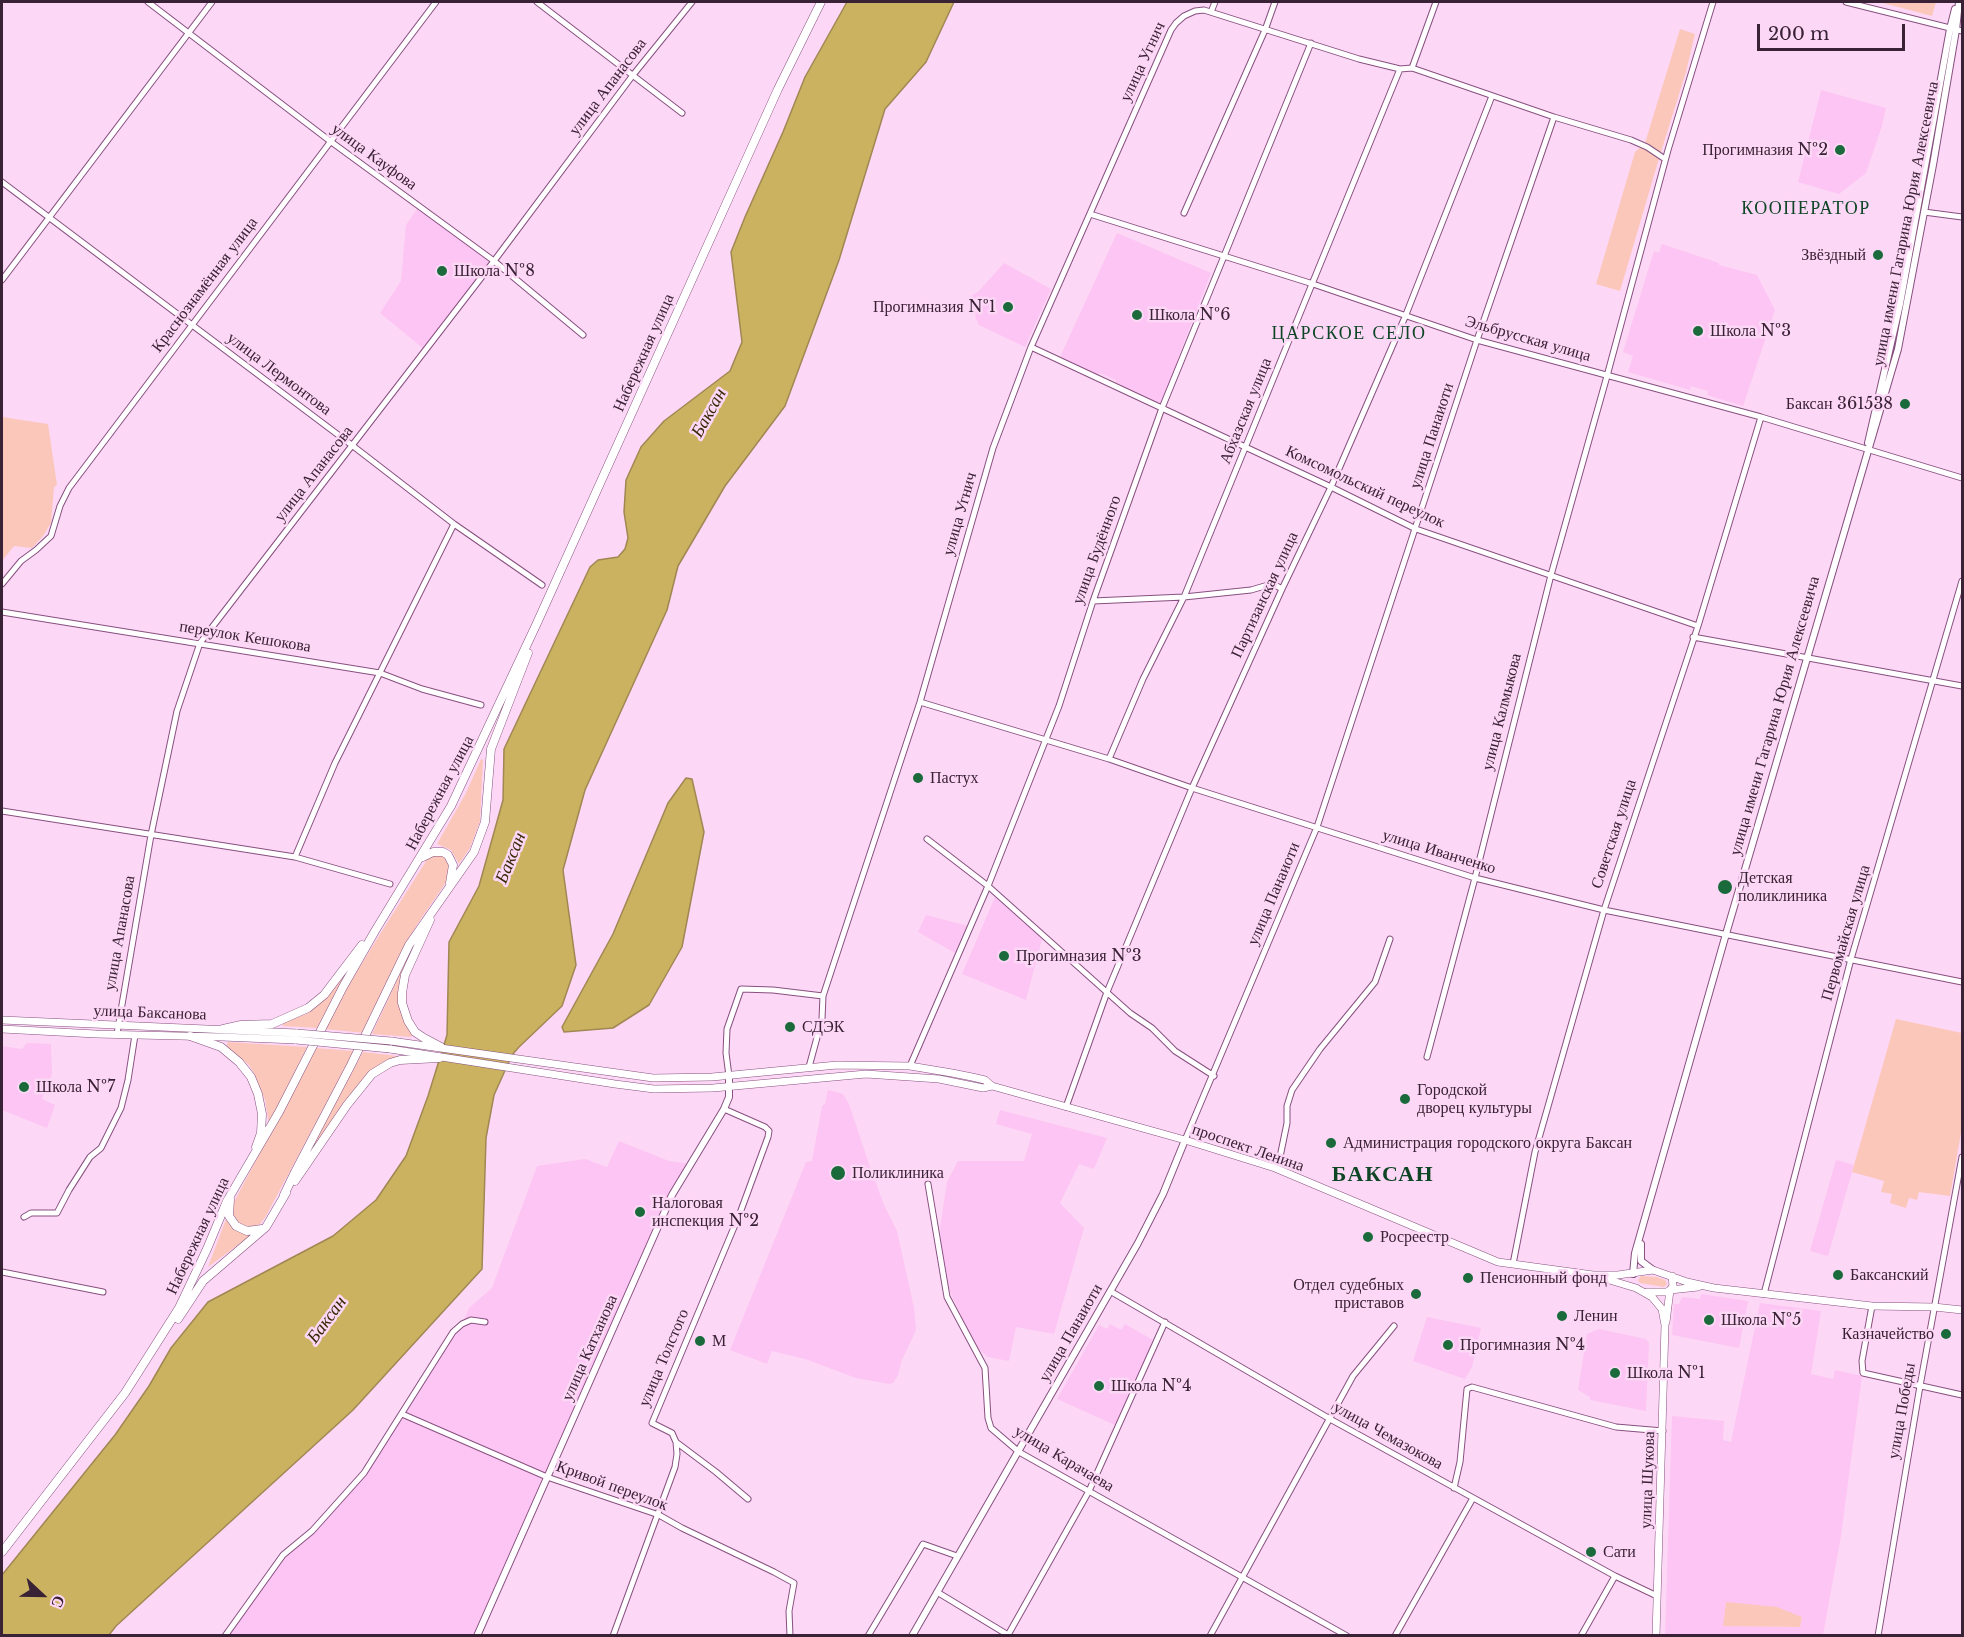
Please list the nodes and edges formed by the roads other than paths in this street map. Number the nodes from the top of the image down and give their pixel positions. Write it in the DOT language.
graph roads {
  1 [pos="148,2"];
  2 [pos="212,2"];
  3 [pos="436,2"];
  4 [pos="537,2"];
  5 [pos="692,2"];
  6 [pos="821,2"];
  7 [pos="1215,2"];
  8 [pos="1275,2"];
  9 [pos="1436,2"];
  10 [pos="1713,2"];
  11 [pos="1846,2"];
  12 [pos="1958,2"];
  13 [pos="1211,12"];
  14 [pos="1265,30"];
  15 [pos="1956,30"];
  16 [pos="188,32"];
  17 [pos="1311,43"];
  18 [pos="1412,68"];
  19 [pos="1400,69"];
  20 [pos="633,75"];
  21 [pos="1492,96"];
  22 [pos="682,113"];
  23 [pos="1554,117"];
  24 [pos="330,141"];
  25 [pos="1665,159"];
  26 [pos="2,182"];
  27 [pos="1924,212"];
  28 [pos="1184,213"];
  29 [pos="1090,214"];
  30 [pos="1962,217"];
  31 [pos="48,218"];
  32 [pos="1225,257"];
  33 [pos="494,261"];
  34 [pos="2,280"];
  35 [pos="1313,284"];
  36 [pos="1405,317"];
  37 [pos="192,325"];
  38 [pos="583,335"];
  39 [pos="1477,340"];
  40 [pos="1031,347"];
  41 [pos="1607,375"];
  42 [pos="1162,408"];
  43 [pos="1761,417"];
  44 [pos="353,446"];
  45 [pos="1245,447"];
  46 [pos="1867,449"];
  47 [pos="1962,478"];
  48 [pos="1331,487"];
  49 [pos="454,524"];
  50 [pos="1416,529"];
  51 [pos="1551,575"];
  52 [pos="1962,581"];
  53 [pos="2,584"];
  54 [pos="542,585"];
  55 [pos="1282,589"];
  56 [pos="1184,597"];
  57 [pos="1093,601"];
  58 [pos="2,612"];
  59 [pos="537,623"];
  60 [pos="1698,626"];
  61 [pos="1693,637"];
  62 [pos="200,643"];
  63 [pos="1806,658"];
  64 [pos="380,673"];
  65 [pos="1934,680"];
  66 [pos="1962,686"];
  67 [pos="920,702"];
  68 [pos="481,705"];
  69 [pos="1045,739"];
  70 [pos="1109,759"];
  71 [pos="1192,788"];
  72 [pos="2,811"];
  73 [pos="1317,827"];
  74 [pos="151,835"];
  75 [pos="927,839"];
  76 [pos="295,857"];
  77 [pos="420,859"];
  78 [pos="1475,878"];
  79 [pos="390,884"];
  80 [pos="988,886"];
  81 [pos="445,896"];
  82 [pos="436,907"];
  83 [pos="1604,910"];
  84 [pos="375,931"];
  85 [pos="1726,934"];
  86 [pos="1390,939"];
  87 [pos="1851,959"];
  88 [pos="1962,982"];
  89 [pos="1107,992"];
  90 [pos="823,996"];
  91 [pos="2,1020"];
  92 [pos="118,1025"];
  93 [pos="2,1029"];
  94 [pos="223,1029"];
  95 [pos="117,1034"];
  96 [pos="135,1035"];
  97 [pos="190,1036"];
  98 [pos="296,1037"];
  99 [pos="391,1045"];
  100 [pos="441,1047"];
  101 [pos="1427,1057"];
  102 [pos="439,1058"];
  103 [pos="910,1066"];
  104 [pos="809,1067"];
  105 [pos="729,1076"];
  106 [pos="1214,1076"];
  107 [pos="730,1086"];
  108 [pos="992,1086"];
  109 [pos="1066,1107"];
  110 [pos="724,1109"];
  111 [pos="1185,1140"];
  112 [pos="1962,1157"];
  113 [pos="247,1167"];
  114 [pos="1275,1168"];
  115 [pos="928,1184"];
  116 [pos="232,1192"];
  117 [pos="284,1195"];
  118 [pos="24,1217"];
  119 [pos="266,1227"];
  120 [pos="1642,1233"];
  121 [pos="1633,1263"];
  122 [pos="1513,1264"];
  123 [pos="1653,1270"];
  124 [pos="2,1272"];
  125 [pos="1633,1274"];
  126 [pos="1593,1275"];
  127 [pos="1618,1275"];
  128 [pos="1672,1276"];
  129 [pos="1705,1287"];
  130 [pos="1636,1288"];
  131 [pos="1681,1289"];
  132 [pos="1670,1290"];
  133 [pos="1110,1291"];
  134 [pos="103,1292"];
  135 [pos="1644,1292"];
  136 [pos="1764,1294"];
  137 [pos="1670,1304"];
  138 [pos="1872,1306"];
  139 [pos="1934,1307"];
  140 [pos="1962,1310"];
  141 [pos="485,1322"];
  142 [pos="1165,1322"];
  143 [pos="1665,1325"];
  144 [pos="1394,1326"];
  145 [pos="134,1380"];
  146 [pos="1920,1386"];
  147 [pos="1962,1395"];
  148 [pos="402,1414"];
  149 [pos="1330,1419"];
  150 [pos="1663,1431"];
  151 [pos="676,1442"];
  152 [pos="1019,1452"];
  153 [pos="547,1477"];
  154 [pos="1454,1488"];
  155 [pos="1089,1491"];
  156 [pos="1473,1498"];
  157 [pos="748,1499"];
  158 [pos="659,1515"];
  159 [pos="2,1552"];
  160 [pos="957,1556"];
  161 [pos="1615,1576"];
  162 [pos="1243,1577"];
  163 [pos="937,1592"];
  164 [pos="1657,1596"];
  165 [pos="225,1635"];
  166 [pos="477,1635"];
  167 [pos="613,1635"];
  168 [pos="790,1635"];
  169 [pos="868,1635"];
  170 [pos="912,1635"];
  171 [pos="1008,1635"];
  172 [pos="1210,1635"];
  173 [pos="1347,1635"];
  174 [pos="1395,1635"];
  175 [pos="1581,1635"];
  176 [pos="1656,1635"];
  177 [pos="1878,1635"];
  1 -- 16 [label="street, улица Кауфова"];
  2 -- 16 [label="street"];
  3 -- 24 [label="street, Краснознамённая улица"];
  4 -- 20 [label="street"];
  5 -- 20 [label="street, улица Апанасова"];
  6 -- 59 [label="main road, Набережная улица"];
  7 -- 13 [label="street"];
  8 -- 14 [label="street"];
  9 -- 18 [label="street"];
  10 -- 25 [label="street, улица Калмыкова"];
  11 -- 15 [label="street"];
  12 -- 15 [label="street, улица имени Гагарина Юрия Алексеевича"];
  13 -- 14 [label="street"];
  13 -- 29 [label="street, улица Угнич"];
  14 -- 17 [label="street"];
  14 -- 28 [label="street"];
  15 -- 27 [label="street, улица имени Гагарина Юрия Алексеевича"];
  15 -- 46 [label="street, улица имени Гагарина Юрия Алексеевича"];
  16 -- 24 [label="street, улица Кауфова"];
  16 -- 31 [label="street"];
  17 -- 19 [label="street"];
  17 -- 32 [label="street, улица Будённого"];
  18 -- 19 [label="street"];
  18 -- 21 [label="street"];
  19 -- 35 [label="street, Абхазская улица"];
  20 -- 22 [label="street"];
  20 -- 33 [label="street, улица Апанасова"];
  21 -- 23 [label="street"];
  21 -- 36 [label="street, Партизанская улица"];
  23 -- 25 [label="street"];
  23 -- 39 [label="street, улица Панаиоти"];
  24 -- 33 [label="street, улица Кауфова"];
  24 -- 37 [label="street, Краснознамённая улица"];
  25 -- 41 [label="street, улица Калмыкова"];
  26 -- 31 [label="street, улица Лермонтова"];
  27 -- 30 [label="street"];
  27 -- 46 [label="street, улица имени Гагарина Юрия Алексеевича"];
  29 -- 32 [label="street, Эльбрусская улица"];
  29 -- 40 [label="street, улица Угнич"];
  31 -- 34 [label="street"];
  31 -- 37 [label="street, улица Лермонтова"];
  32 -- 35 [label="street, Эльбрусская улица"];
  32 -- 42 [label="street, улица Будённого"];
  33 -- 38 [label="street, улица Кауфова"];
  33 -- 44 [label="street, улица Апанасова"];
  35 -- 36 [label="street, Эльбрусская улица"];
  35 -- 45 [label="street, Абхазская улица"];
  36 -- 39 [label="street, Эльбрусская улица"];
  36 -- 48 [label="street, Партизанская улица"];
  37 -- 44 [label="street, улица Лермонтова"];
  37 -- 53 [label="street, Краснознамённая улица"];
  39 -- 41 [label="street, Эльбрусская улица"];
  39 -- 50 [label="street, улица Панаиоти"];
  40 -- 42 [label="street, Комсомольский переулок"];
  40 -- 67 [label="street, улица Угнич"];
  41 -- 43 [label="street, Эльбрусская улица"];
  41 -- 51 [label="street, улица Калмыкова"];
  42 -- 45 [label="street, Комсомольский переулок"];
  42 -- 57 [label="street, улица Будённого"];
  43 -- 46 [label="street, Эльбрусская улица"];
  43 -- 60 [label="street, Советская улица"];
  44 -- 49 [label="street, улица Лермонтова"];
  44 -- 62 [label="street, улица Апанасова"];
  45 -- 48 [label="street, Комсомольский переулок"];
  45 -- 56 [label="street, Абхазская улица"];
  46 -- 47 [label="street, Эльбрусская улица"];
  46 -- 63 [label="street, улица имени Гагарина Юрия Алексеевича"];
  48 -- 50 [label="street, Комсомольский переулок"];
  48 -- 55 [label="street, Партизанская улица"];
  49 -- 54 [label="street, улица Лермонтова"];
  49 -- 64 [label="street"];
  50 -- 51 [label="street, Комсомольский переулок"];
  50 -- 73 [label="street, улица Панаиоти"];
  51 -- 60 [label="street, Комсомольский переулок"];
  51 -- 78 [label="street, улица Калмыкова"];
  52 -- 65 [label="street, Первомайская улица"];
  55 -- 56 [label="street"];
  55 -- 71 [label="street, Партизанская улица"];
  56 -- 57 [label="street"];
  56 -- 70 [label="street, Абхазская улица"];
  57 -- 69 [label="street, улица Будённого"];
  58 -- 62 [label="street, переулок Кешокова"];
  59 -- 77 [label="main road, Набережная улица"];
  59 -- 81 [label="main road"];
  60 -- 61 [label="street, Советская улица"];
  61 -- 63 [label="street"];
  61 -- 83 [label="street, Советская улица"];
  62 -- 64 [label="street, переулок Кешокова"];
  62 -- 74 [label="street, улица Апанасова"];
  63 -- 65 [label="street"];
  63 -- 85 [label="street, улица имени Гагарина Юрия Алексеевича"];
  64 -- 68 [label="street, переулок Кешокова"];
  64 -- 76 [label="street"];
  65 -- 66 [label="street"];
  65 -- 87 [label="street, Первомайская улица"];
  67 -- 69 [label="street, улица Иванченко"];
  67 -- 90 [label="street, улица Угнич"];
  69 -- 70 [label="street, улица Иванченко"];
  69 -- 80 [label="street, улица Будённого"];
  70 -- 71 [label="street, улица Иванченко"];
  71 -- 73 [label="street, улица Иванченко"];
  71 -- 89 [label="street, Партизанская улица"];
  72 -- 74 [label="street"];
  73 -- 78 [label="street, улица Иванченко"];
  73 -- 106 [label="street, улица Панаиоти"];
  74 -- 76 [label="street"];
  74 -- 92 [label="street, улица Апанасова"];
  75 -- 80 [label="street"];
  76 -- 79 [label="street"];
  77 -- 81 [label="main road"];
  77 -- 84 [label="main road, Набережная улица"];
  78 -- 83 [label="street, улица Иванченко"];
  78 -- 101 [label="street, улица Калмыкова"];
  80 -- 89 [label="street"];
  80 -- 103 [label="street, улица Будённого"];
  81 -- 82 [label="main road"];
  82 -- 100 [label="main road"];
  82 -- 117 [label="main road"];
  83 -- 85 [label="street, улица Иванченко"];
  83 -- 122 [label="street, Советская улица"];
  84 -- 94 [label="main road"];
  84 -- 113 [label="main road, Набережная улица"];
  85 -- 87 [label="street, улица Иванченко"];
  85 -- 120 [label="street, улица имени Гагарина Юрия Алексеевича"];
  86 -- 114 [label="street"];
  87 -- 88 [label="street, улица Иванченко"];
  87 -- 136 [label="street, Первомайская улица"];
  89 -- 106 [label="street"];
  89 -- 109 [label="street, Партизанская улица"];
  90 -- 104 [label="street, улица Угнич"];
  90 -- 105 [label="street"];
  91 -- 92 [label="main road, улица Баксанова"];
  92 -- 94 [label="main road, улица Баксанова"];
  92 -- 95 [label="street, улица Апанасова"];
  93 -- 95 [label="main road, улица Баксанова"];
  94 -- 98 [label="main road, улица Баксанова"];
  95 -- 96 [label="main road, улица Баксанова"];
  96 -- 97 [label="main road, улица Баксанова"];
  96 -- 118 [label="street"];
  97 -- 98 [label="main road, улица Баксанова"];
  97 -- 113 [label="main road"];
  98 -- 99 [label="main road, bridge"];
  99 -- 100 [label="main road, проспект Ленина"];
  99 -- 102 [label="main road, проспект Ленина"];
  100 -- 105 [label="main road, проспект Ленина"];
  102 -- 107 [label="main road, проспект Ленина"];
  102 -- 117 [label="main road"];
  103 -- 104 [label="main road, проспект Ленина"];
  103 -- 108 [label="main road, проспект Ленина"];
  104 -- 105 [label="main road, проспект Ленина"];
  105 -- 107 [label="street, улица Катханова"];
  106 -- 111 [label="street, улица Панаиоти"];
  107 -- 108 [label="main road, проспект Ленина"];
  107 -- 110 [label="street, улица Катханова"];
  108 -- 109 [label="main road, проспект Ленина"];
  109 -- 111 [label="main road, проспект Ленина"];
  110 -- 151 [label="street, улица Толстого"];
  110 -- 153 [label="street, улица Катханова"];
  111 -- 114 [label="main road, проспект Ленина"];
  111 -- 133 [label="street, улица Панаиоти"];
  112 -- 139 [label="street, улица Победы"];
  113 -- 116 [label="main road, Набережная улица"];
  114 -- 122 [label="main road, проспект Ленина"];
  115 -- 152 [label="street, улица Карачаева"];
  116 -- 119 [label="main road"];
  116 -- 145 [label="main road, Набережная улица"];
  117 -- 119 [label="main road"];
  119 -- 145 [label="main road"];
  120 -- 121 [label="street"];
  120 -- 123 [label="street"];
  121 -- 125 [label="street"];
  121 -- 127 [label="street"];
  122 -- 126 [label="main road, проспект Ленина"];
  123 -- 125 [label="main road"];
  123 -- 128 [label="main road"];
  124 -- 134 [label="street"];
  125 -- 127 [label="main road"];
  125 -- 130 [label="main road"];
  126 -- 127 [label="main road"];
  126 -- 130 [label="main road"];
  128 -- 129 [label="main road"];
  128 -- 132 [label="main road"];
  129 -- 131 [label="main road"];
  129 -- 136 [label="main road"];
  130 -- 135 [label="main road"];
  131 -- 132 [label="main road"];
  131 -- 137 [label="main road"];
  132 -- 135 [label="main road"];
  132 -- 137 [label="main road"];
  133 -- 142 [label="street, улица Чемазокова"];
  133 -- 152 [label="street, улица Панаиоти"];
  135 -- 143 [label="main road"];
  136 -- 138 [label="main road"];
  137 -- 143 [label="main road"];
  138 -- 139 [label="main road"];
  138 -- 146 [label="street"];
  139 -- 140 [label="main road"];
  139 -- 146 [label="street, улица Победы"];
  141 -- 148 [label="street"];
  142 -- 149 [label="street, улица Чемазокова"];
  142 -- 155 [label="street"];
  143 -- 150 [label="main road, улица Шукова"];
  144 -- 149 [label="street"];
  145 -- 159 [label="main road, Набережная улица"];
  146 -- 147 [label="street"];
  146 -- 177 [label="street, улица Победы"];
  148 -- 153 [label="street, Кривой переулок"];
  148 -- 165 [label="street"];
  149 -- 154 [label="street, улица Чемазокова"];
  149 -- 162 [label="street"];
  150 -- 154 [label="street"];
  150 -- 164 [label="main road, улица Шукова"];
  151 -- 157 [label="street"];
  151 -- 158 [label="street"];
  152 -- 155 [label="street, улица Карачаева"];
  152 -- 160 [label="street, улица Панаиоти"];
  153 -- 158 [label="street, Кривой переулок"];
  153 -- 166 [label="street, улица Катханова"];
  154 -- 156 [label="street, улица Чемазокова"];
  155 -- 162 [label="street, улица Карачаева"];
  155 -- 171 [label="street"];
  156 -- 161 [label="street, улица Чемазокова"];
  156 -- 174 [label="street"];
  158 -- 167 [label="street"];
  158 -- 168 [label="street, Кривой переулок"];
  160 -- 163 [label="street, улица Панаиоти"];
  160 -- 169 [label="street"];
  161 -- 164 [label="street, улица Чемазокова"];
  161 -- 175 [label="street"];
  162 -- 172 [label="street"];
  162 -- 173 [label="street, улица Карачаева"];
  163 -- 170 [label="street, улица Панаиоти"];
  163 -- 171 [label="street"];
  164 -- 176 [label="main road, улица Шукова"];
}
